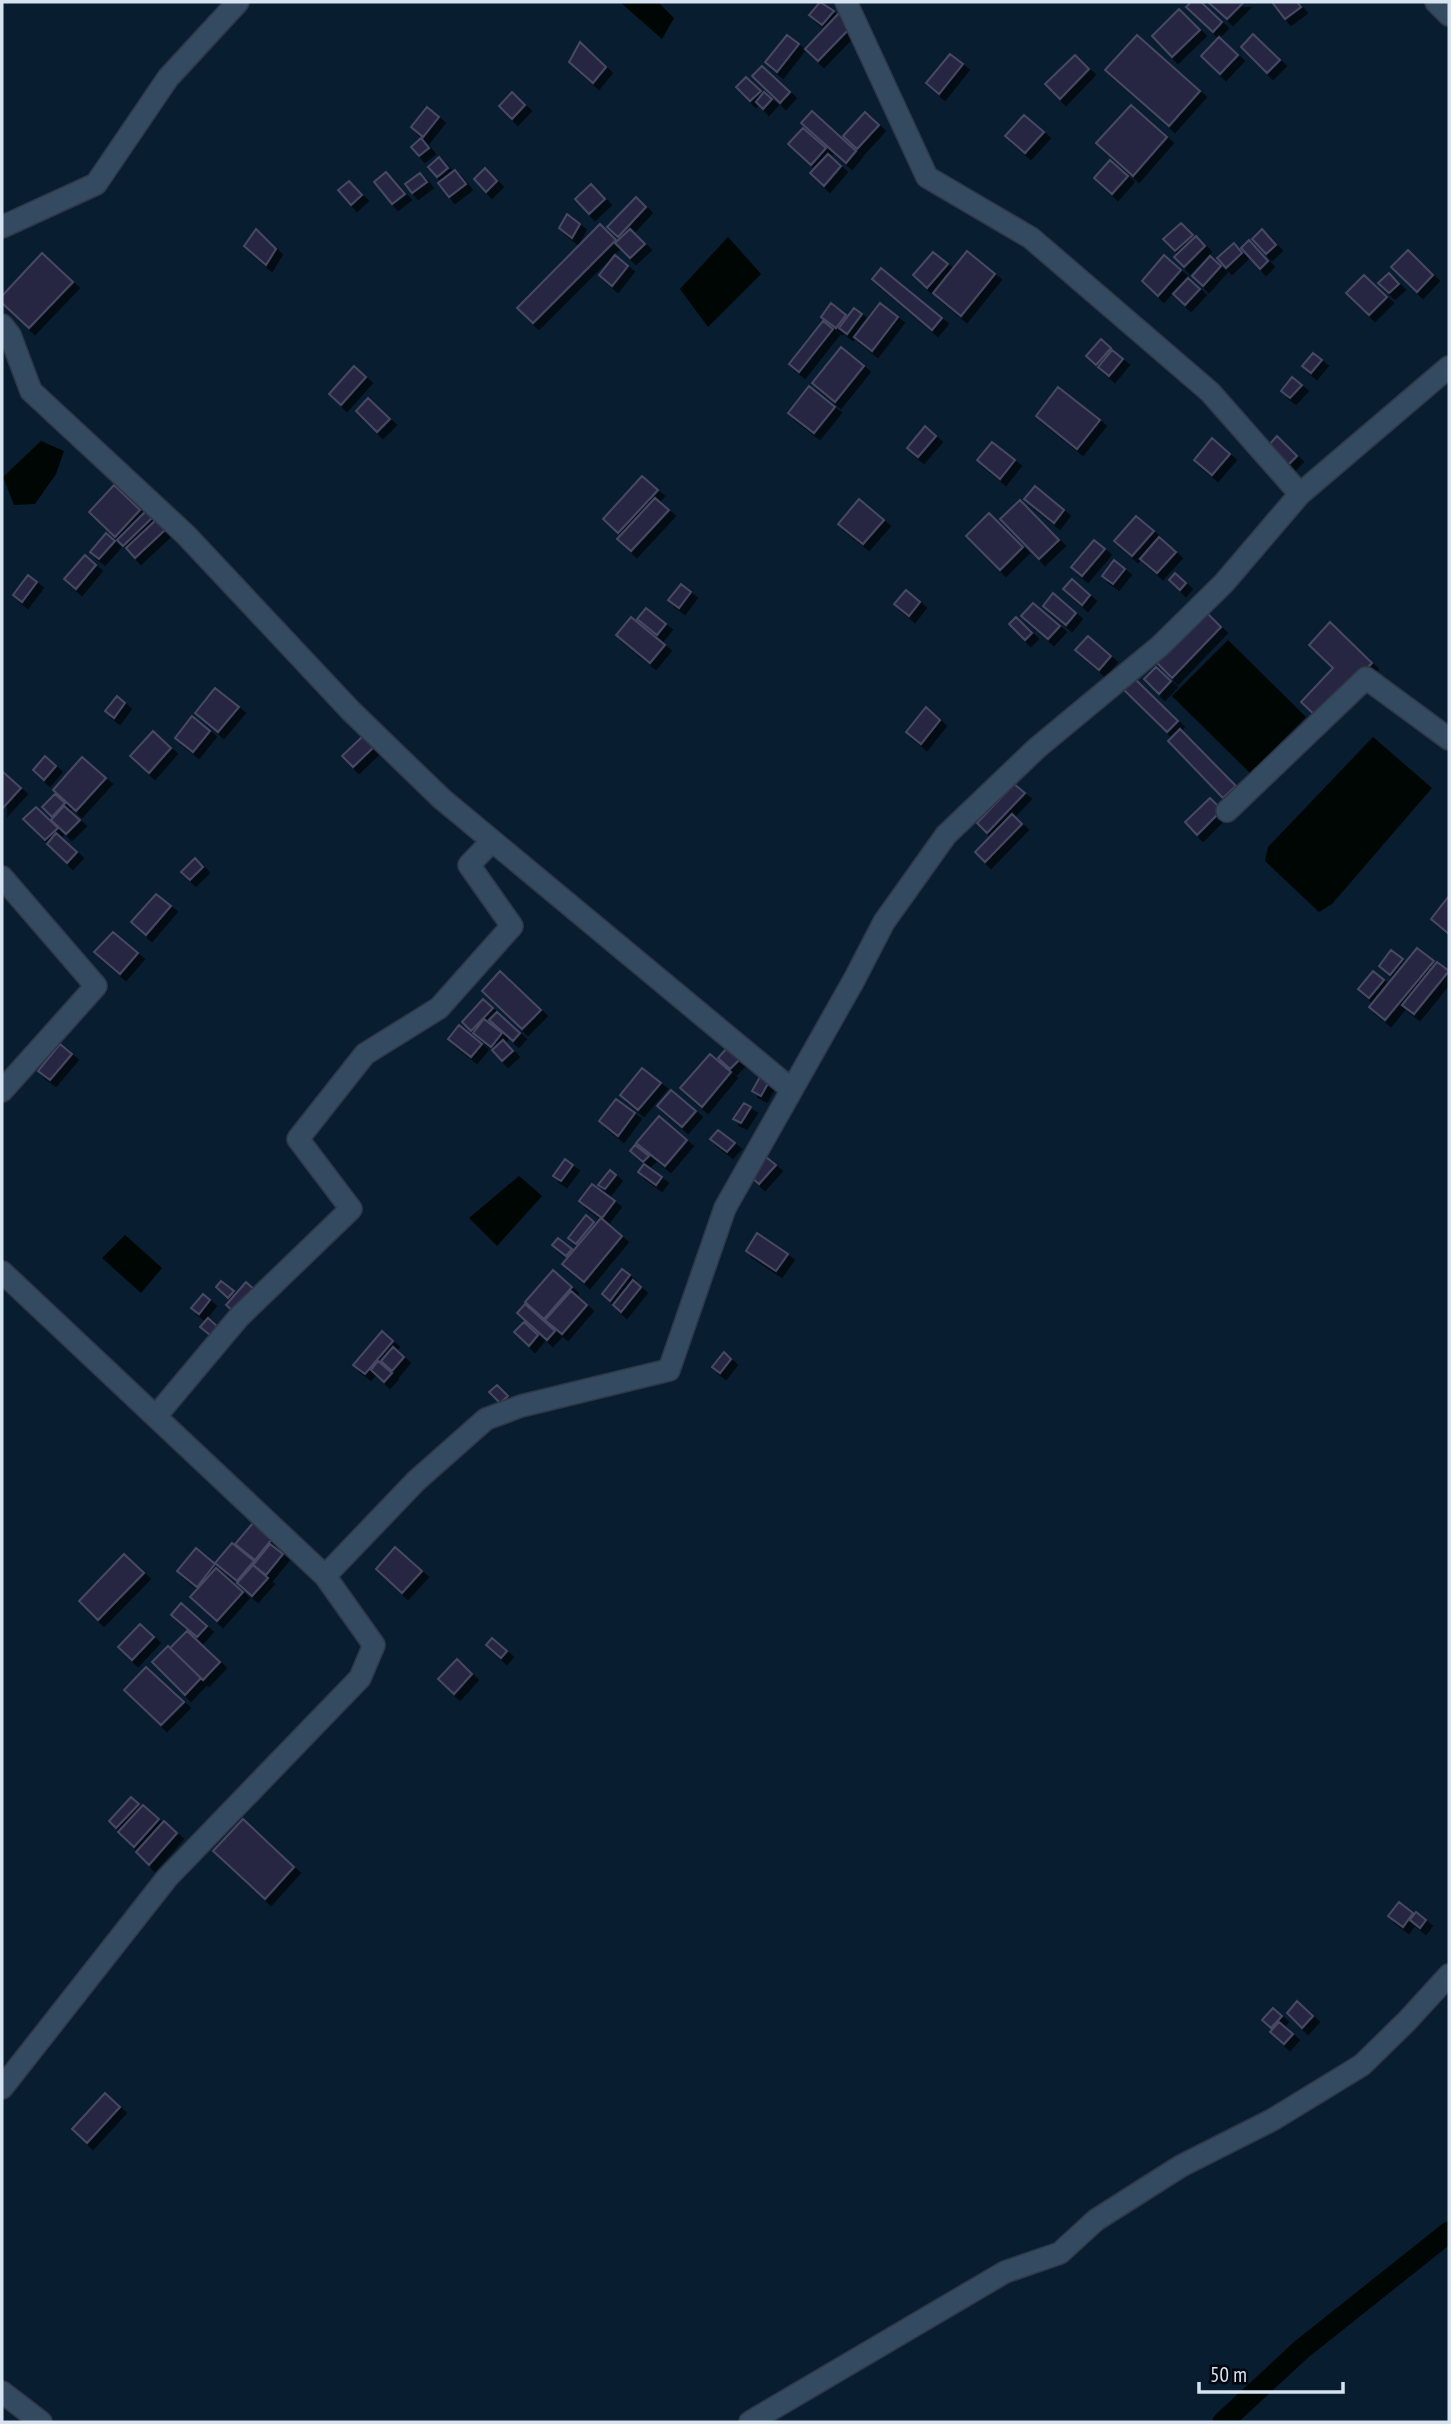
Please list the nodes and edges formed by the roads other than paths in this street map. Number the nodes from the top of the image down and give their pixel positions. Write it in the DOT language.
graph roads {
  1 [pos="238,2"];
  2 [pos="846,2"];
  3 [pos="1436,2"];
  4 [pos="1449,15"];
  5 [pos="2,227"];
  6 [pos="2,325"];
  7 [pos="1449,367"];
  8 [pos="1300,494"];
  9 [pos="1449,739"];
  10 [pos="1227,811"];
  11 [pos="492,841"];
  12 [pos="2,877"];
  13 [pos="791,1089"];
  14 [pos="2,1091"];
  15 [pos="2,1272"];
  16 [pos="156,1416"];
  17 [pos="325,1576"];
  18 [pos="1449,1975"];
  19 [pos="2,2088"];
  20 [pos="2,2392"];
  21 [pos="41,2422"];
  22 [pos="750,2422"];
  1 -- 5 [label="street"];
  2 -- 8 [label="street"];
  3 -- 4 [label="street"];
  6 -- 11 [label="street"];
  7 -- 8 [label="street"];
  8 -- 13 [label="street"];
  9 -- 10 [label="street"];
  11 -- 13 [label="street"];
  11 -- 16 [label="street"];
  12 -- 14 [label="street"];
  13 -- 17 [label="street"];
  15 -- 16 [label="street"];
  16 -- 17 [label="street"];
  17 -- 19 [label="street"];
  18 -- 22 [label="street"];
  20 -- 21 [label="street"];
}
